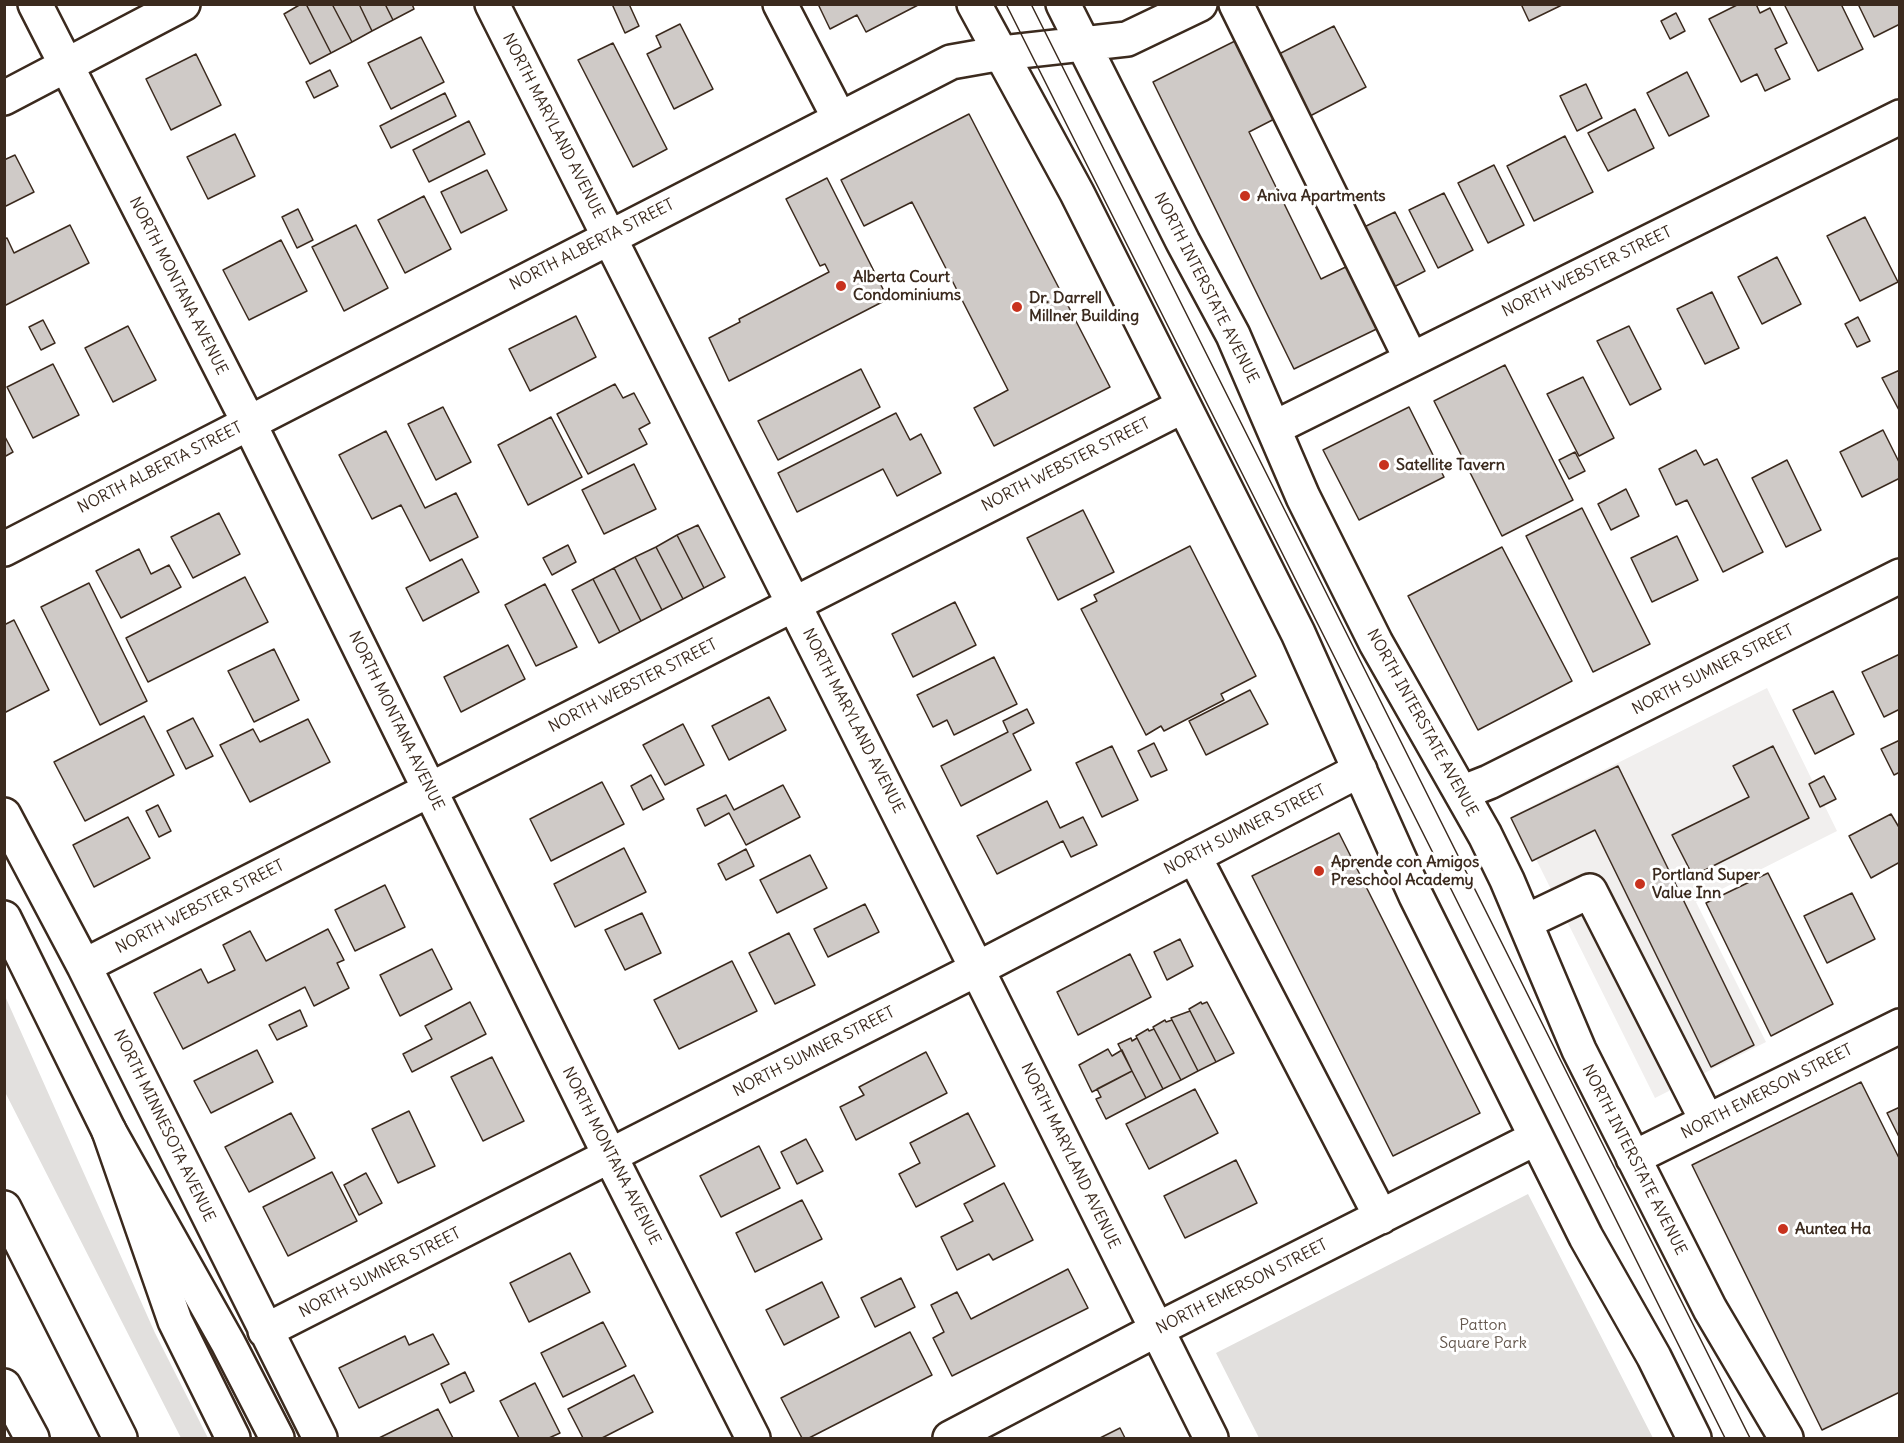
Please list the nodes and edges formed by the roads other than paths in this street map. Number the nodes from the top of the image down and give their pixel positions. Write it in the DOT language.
graph roads {
  1 [pos="35,4"];
  2 [pos="183,4"];
  3 [pos="492,4"];
  4 [pos="780,4"];
  5 [pos="974,4"];
  6 [pos="1063,4"];
  7 [pos="1200,4"];
  8 [pos="1236,4"];
  9 [pos="1165,12"];
  10 [pos="1082,43"];
  11 [pos="1002,53"];
  12 [pos="66,66"];
  13 [pos="4,98"];
  14 [pos="1899,117"];
  15 [pos="839,118"];
  16 [pos="609,236"];
  17 [pos="1411,359"];
  18 [pos="1183,406"];
  19 [pos="249,423"];
  20 [pos="1274,428"];
  21 [pos="4,549"];
  22 [pos="1899,576"];
  23 [pos="794,605"];
  24 [pos="1360,770"];
  25 [pos="430,790"];
  26 [pos="1461,793"];
  27 [pos="4,815"];
  28 [pos="1194,856"];
  29 [pos="4,918"];
  30 [pos="1524,922"];
  31 [pos="84,966"];
  32 [pos="977,969"];
  33 [pos="1899,1026"];
  34 [pos="1707,1121"];
  35 [pos="109,1131"];
  36 [pos="1536,1138"];
  37 [pos="610,1156"];
  38 [pos="1633,1158"];
  39 [pos="4,1208"];
  40 [pos="1381,1217"];
  41 [pos="1156,1330"];
  42 [pos="266,1331"];
  43 [pos="4,1386"];
  44 [pos="32,1438"];
  45 [pos="120,1438"];
  46 [pos="233,1438"];
  47 [pos="277,1438"];
  48 [pos="320,1438"];
  49 [pos="753,1438"];
  50 [pos="950,1438"];
  51 [pos="1210,1438"];
  52 [pos="1694,1438"];
  53 [pos="1786,1438"];
  1 -- 12 [label="main road, NORTH MONTANA AVENUE"];
  2 -- 12 [label="main road"];
  3 -- 16 [label="main road, NORTH MARYLAND AVENUE"];
  4 -- 15 [label="main road"];
  5 -- 11 [label="main road"];
  6 -- 10 [label="main road, NORTH INTERSTATE AVENUE"];
  7 -- 9 [label="main road, NORTH ALBERTA STREET"];
  8 -- 17 [label="main road"];
  9 -- 10 [label="main road, NORTH ALBERTA STREET"];
  10 -- 11 [label="main road, NORTH ALBERTA STREET"];
  10 -- 20 [label="main road, NORTH INTERSTATE AVENUE"];
  11 -- 15 [label="main road, NORTH ALBERTA STREET"];
  11 -- 18 [label="main road"];
  12 -- 13 [label="main road"];
  12 -- 19 [label="main road, NORTH MONTANA AVENUE"];
  14 -- 17 [label="main road, NORTH WEBSTER STREET"];
  15 -- 16 [label="main road, NORTH ALBERTA STREET"];
  16 -- 19 [label="main road, NORTH ALBERTA STREET"];
  16 -- 23 [label="main road, NORTH MARYLAND AVENUE"];
  17 -- 20 [label="main road, NORTH WEBSTER STREET"];
  18 -- 23 [label="main road, NORTH WEBSTER STREET"];
  18 -- 24 [label="main road"];
  19 -- 21 [label="main road, NORTH ALBERTA STREET"];
  19 -- 25 [label="main road, NORTH MONTANA AVENUE"];
  20 -- 26 [label="main road, NORTH INTERSTATE AVENUE"];
  22 -- 26 [label="main road, NORTH SUMNER STREET"];
  23 -- 25 [label="main road, NORTH WEBSTER STREET"];
  23 -- 32 [label="main road, NORTH MARYLAND AVENUE"];
  24 -- 28 [label="main road, NORTH SUMNER STREET"];
  24 -- 36 [label="main road"];
  25 -- 31 [label="main road, NORTH WEBSTER STREET"];
  25 -- 37 [label="main road, NORTH MONTANA AVENUE"];
  26 -- 30 [label="main road, NORTH INTERSTATE AVENUE"];
  27 -- 31 [label="main road, NORTH MINNESOTA AVENUE"];
  28 -- 32 [label="main road, NORTH SUMNER STREET"];
  28 -- 40 [label="main road"];
  29 -- 35 [label="main road"];
  30 -- 34 [label="main road"];
  30 -- 38 [label="main road, NORTH INTERSTATE AVENUE"];
  31 -- 42 [label="main road, NORTH MINNESOTA AVENUE"];
  32 -- 37 [label="main road, NORTH SUMNER STREET"];
  32 -- 41 [label="main road, NORTH MARYLAND AVENUE"];
  33 -- 34 [label="main road, NORTH EMERSON STREET"];
  34 -- 38 [label="main road, NORTH EMERSON STREET"];
  35 -- 46 [label="main road"];
  35 -- 47 [label="main road"];
  36 -- 40 [label="main road, NORTH EMERSON STREET"];
  36 -- 52 [label="main road"];
  37 -- 42 [label="main road, NORTH SUMNER STREET"];
  37 -- 49 [label="main road, NORTH MONTANA AVENUE"];
  38 -- 53 [label="main road, NORTH INTERSTATE AVENUE"];
  39 -- 45 [label="main road"];
  40 -- 41 [label="main road, NORTH EMERSON STREET"];
  41 -- 50 [label="main road, NORTH EMERSON STREET"];
  41 -- 51 [label="main road, NORTH MARYLAND AVENUE"];
  42 -- 48 [label="main road, NORTH MINNESOTA AVENUE"];
  43 -- 44 [label="main road"];
}
